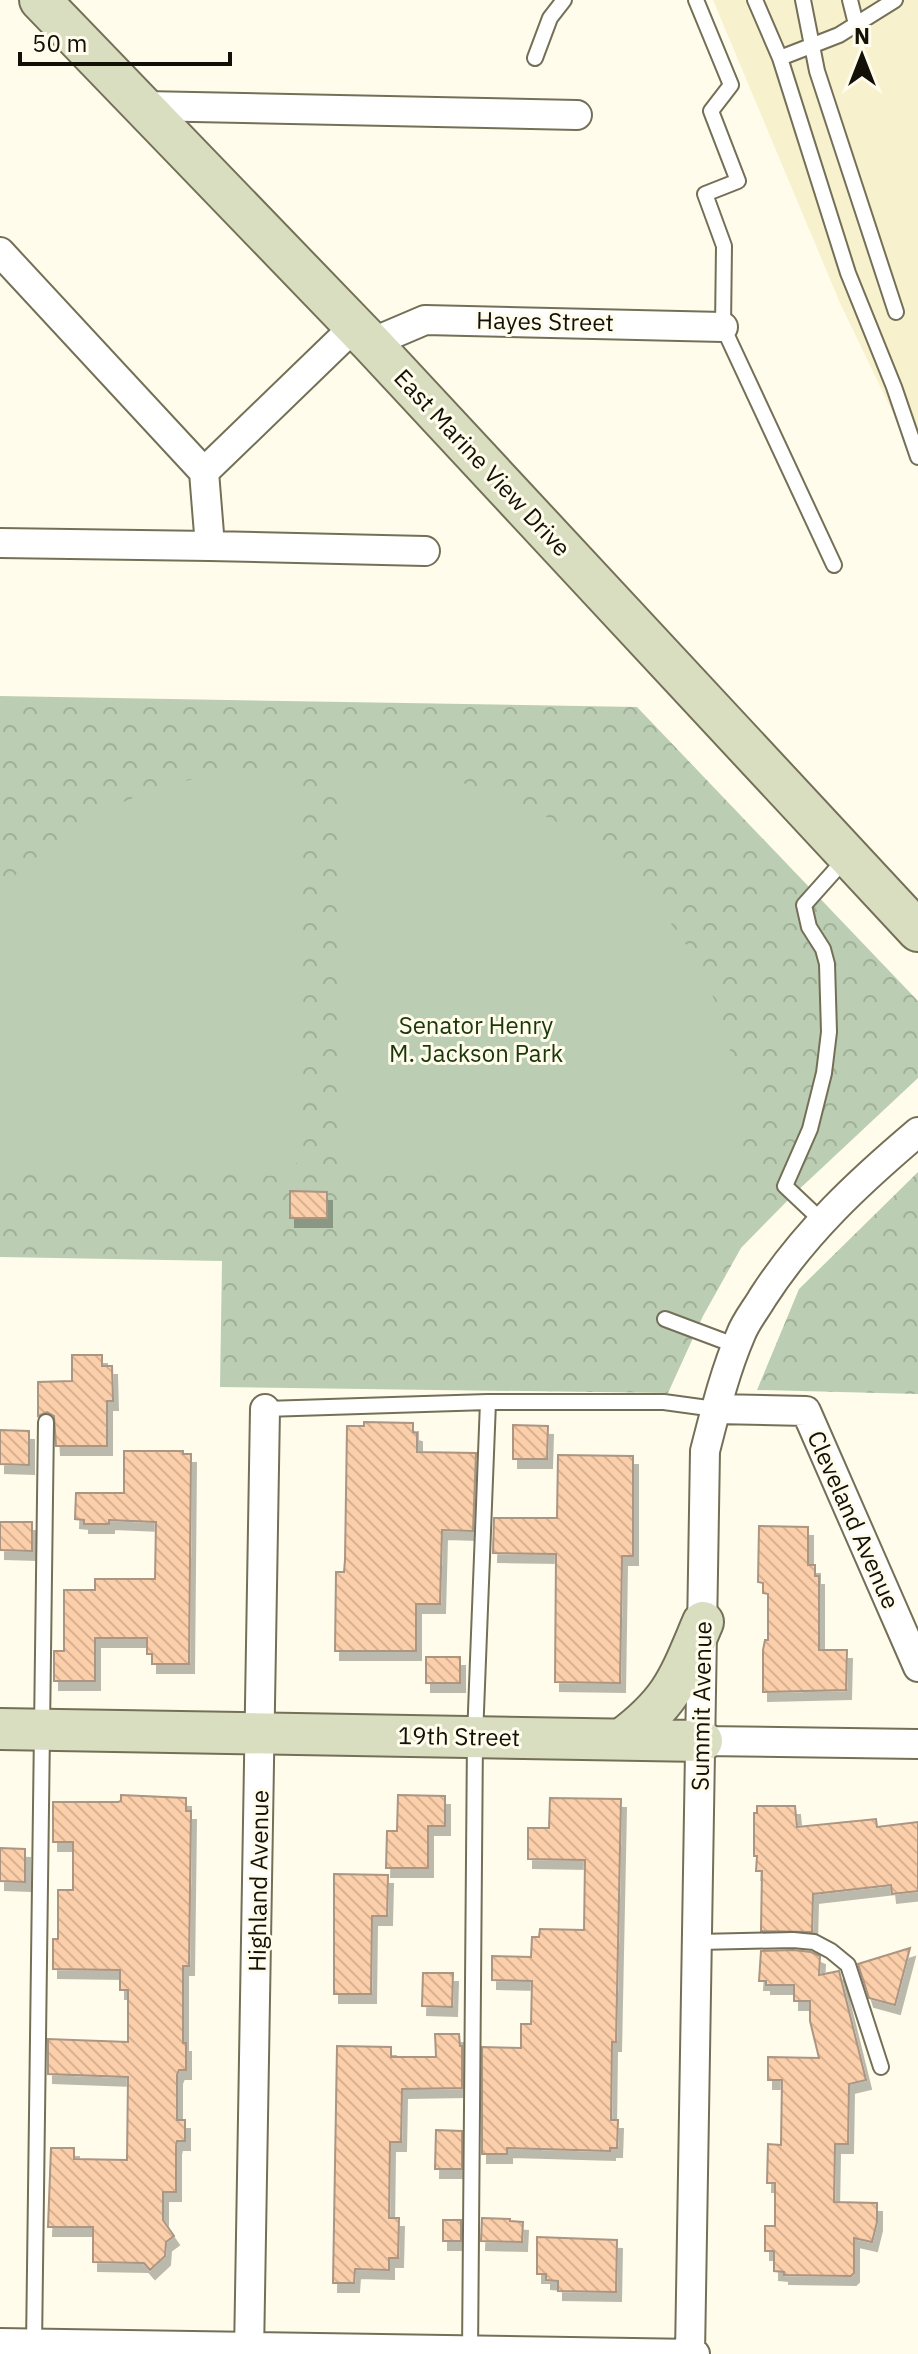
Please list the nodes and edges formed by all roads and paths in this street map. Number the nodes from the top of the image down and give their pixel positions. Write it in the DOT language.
graph roads {
  1 [pos="40,0"];
  2 [pos="564,0"];
  3 [pos="696,0"];
  4 [pos="755,0"];
  5 [pos="803,0"];
  6 [pos="850,0"];
  7 [pos="895,0"];
  8 [pos="856,24"];
  9 [pos="814,45"];
  10 [pos="535,58"];
  11 [pos="780,58"];
  12 [pos="144,106"];
  13 [pos="577,115"];
  14 [pos="0,252"];
  15 [pos="896,312"];
  16 [pos="723,327"];
  17 [pos="363,335"];
  18 [pos="918,457"];
  19 [pos="204,472"];
  20 [pos="0,543"];
  21 [pos="210,546"];
  22 [pos="425,551"];
  23 [pos="834,565"];
  24 [pos="848,856"];
  25 [pos="918,931"];
  26 [pos="918,1132"];
  27 [pos="821,1220"];
  28 [pos="665,1319"];
  29 [pos="737,1346"];
  30 [pos="488,1402"];
  31 [pos="265,1409"];
  32 [pos="715,1409"];
  33 [pos="46,1422"];
  34 [pos="703,1622"];
  35 [pos="918,1667"];
  36 [pos="0,1729"];
  37 [pos="42,1730"];
  38 [pos="262,1733"];
  39 [pos="475,1737"];
  40 [pos="622,1739"];
  41 [pos="702,1741"];
  42 [pos="918,1744"];
  43 [pos="698,1942"];
  44 [pos="881,2067"];
  45 [pos="0,2343"];
  46 [pos="34,2349"];
  47 [pos="249,2350"];
  48 [pos="470,2352"];
  49 [pos="692,2354"];
  1 -- 12 [label="main road, East Marine View Drive"];
  2 -- 10 [label="lane"];
  3 -- 16 [label="lane"];
  4 -- 11 [label="lane"];
  5 -- 9 [label="lane"];
  6 -- 8 [label="lane"];
  7 -- 8 [label="lane"];
  8 -- 9 [label="lane"];
  9 -- 11 [label="lane"];
  9 -- 15 [label="lane"];
  11 -- 18 [label="lane"];
  12 -- 13 [label="street"];
  12 -- 17 [label="main road, East Marine View Drive"];
  14 -- 19 [label="street"];
  16 -- 17 [label="street, Hayes Street"];
  16 -- 23 [label="lane"];
  17 -- 19 [label="street"];
  17 -- 24 [label="main road, East Marine View Drive"];
  19 -- 21 [label="street"];
  20 -- 21 [label="street"];
  21 -- 22 [label="street"];
  24 -- 25 [label="main road, East Marine View Drive"];
  24 -- 27 [label="lane"];
  26 -- 27 [label="street, Summit Avenue"];
  27 -- 29 [label="street, Summit Avenue"];
  28 -- 29 [label="lane"];
  29 -- 32 [label="street, Summit Avenue"];
  30 -- 31 [label="lane"];
  30 -- 32 [label="lane"];
  30 -- 39 [label="lane"];
  31 -- 38 [label="street, Highland Avenue"];
  32 -- 34 [label="street, Summit Avenue"];
  32 -- 35 [label="street, Cleveland Avenue"];
  33 -- 37 [label="lane"];
  34 -- 40 [label="main road"];
  34 -- 41 [label="street, Summit Avenue"];
  36 -- 37 [label="main road, 19th Street"];
  37 -- 38 [label="main road, 19th Street"];
  37 -- 46 [label="lane"];
  38 -- 39 [label="main road, 19th Street"];
  38 -- 47 [label="street, Highland Avenue"];
  39 -- 40 [label="main road, 19th Street"];
  39 -- 48 [label="lane"];
  40 -- 41 [label="main road, 19th Street"];
  41 -- 42 [label="street, 19th Street"];
  41 -- 43 [label="street, Summit Avenue"];
  43 -- 44 [label="lane"];
  43 -- 49 [label="street, Summit Avenue"];
  45 -- 46 [label="street"];
  46 -- 47 [label="street"];
  47 -- 48 [label="street"];
  48 -- 49 [label="street"];
}
